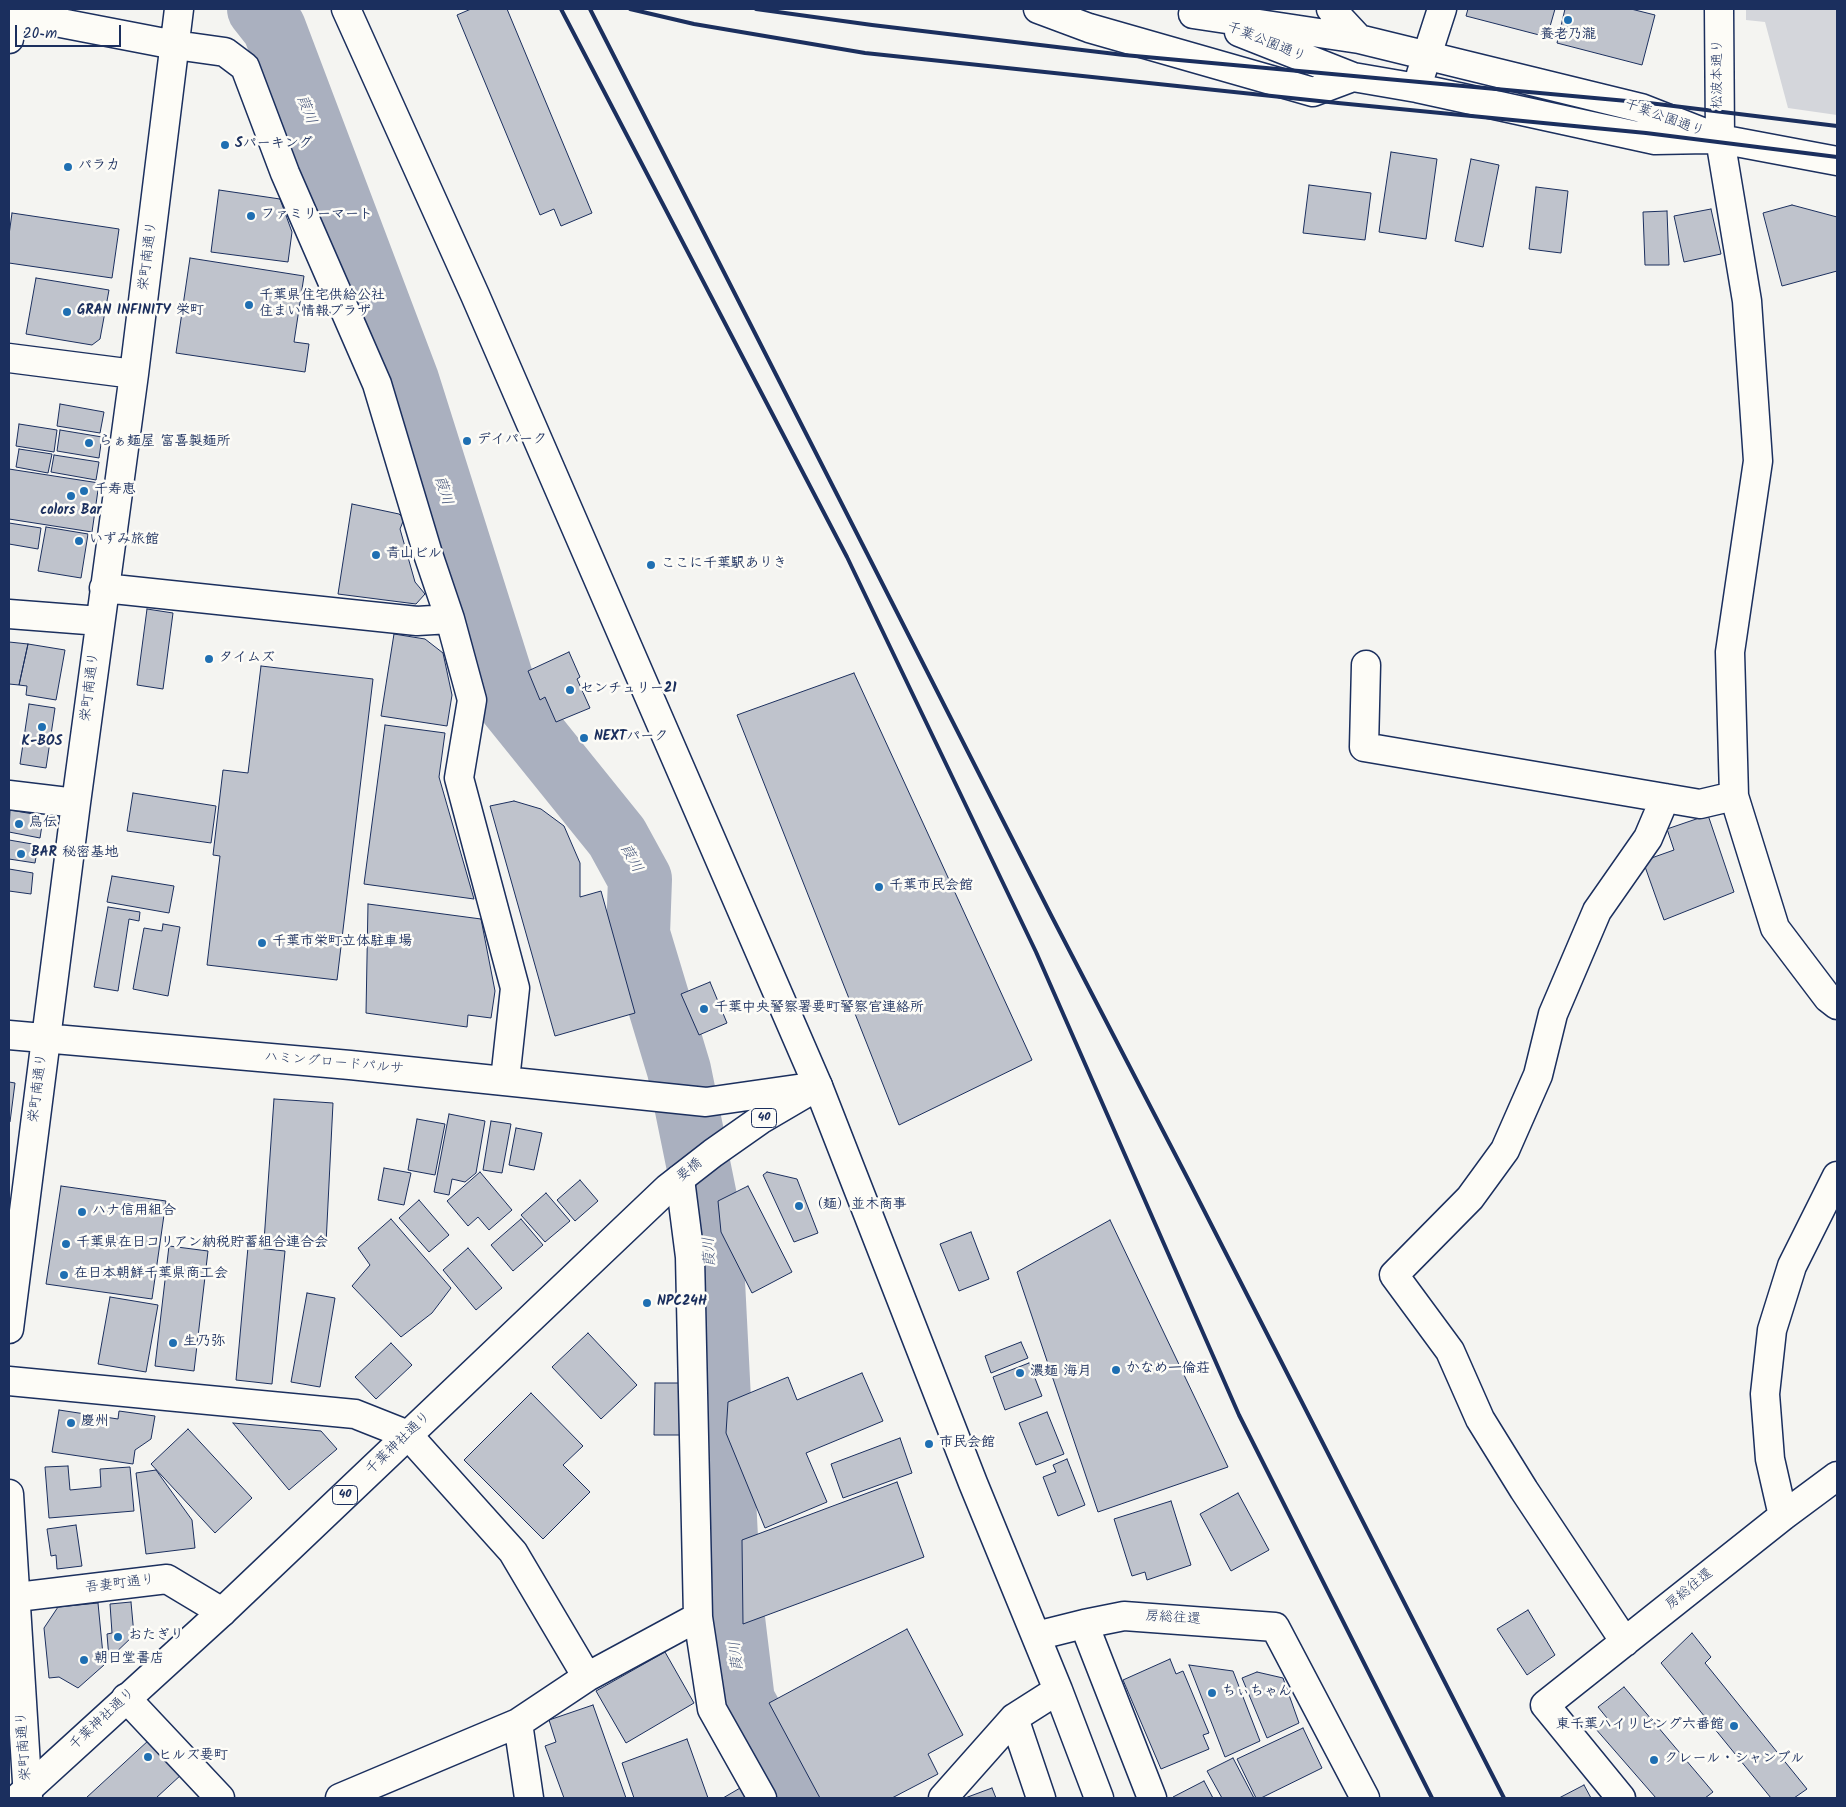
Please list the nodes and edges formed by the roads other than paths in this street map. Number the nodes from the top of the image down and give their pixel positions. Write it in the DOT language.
graph roads {
  1 [pos="346,9"];
  2 [pos="1038,9"];
  3 [pos="1330,9"];
  4 [pos="1442,9"];
  5 [pos="1719,9"];
  6 [pos="179,10"];
  7 [pos="1184,11"];
  8 [pos="10,22"];
  9 [pos="1359,39"];
  10 [pos="175,45"];
  11 [pos="1427,56"];
  12 [pos="1353,77"];
  13 [pos="1418,88"];
  14 [pos="1720,139"];
  15 [pos="1837,161"];
  16 [pos="9,358"];
  17 [pos="134,374"];
  18 [pos="104,588"];
  19 [pos="9,614"];
  20 [pos="450,619"];
  21 [pos="100,621"];
  22 [pos="1366,664"];
  23 [pos="9,795"];
  24 [pos="1734,796"];
  25 [pos="1665,798"];
  26 [pos="76,803"];
  27 [pos="1837,1005"];
  28 [pos="9,1035"];
  29 [pos="45,1038"];
  30 [pos="505,1080"];
  31 [pos="818,1086"];
  32 [pos="1837,1176"];
  33 [pos="674,1184"];
  34 [pos="9,1329"];
  35 [pos="9,1380"];
  36 [pos="408,1435"];
  37 [pos="1837,1476"];
  38 [pos="9,1494"];
  39 [pos="1782,1516"];
  40 [pos="12,1597"];
  41 [pos="222,1612"];
  42 [pos="698,1617"];
  43 [pos="1084,1624"];
  44 [pos="1036,1636"];
  45 [pos="1625,1642"];
  46 [pos="587,1677"];
  47 [pos="1058,1690"];
  48 [pos="126,1698"];
  49 [pos="1014,1718"];
  50 [pos="518,1723"];
  51 [pos="20,1791"];
  52 [pos="220,1798"];
  53 [pos="340,1798"];
  54 [pos="529,1798"];
  55 [pos="762,1798"];
  56 [pos="943,1798"];
  57 [pos="1041,1798"];
  58 [pos="1099,1798"];
  59 [pos="1152,1798"];
  60 [pos="1365,1798"];
  61 [pos="1621,1798"];
  1 -- 31 [label="street"];
  2 -- 12 [label="street"];
  3 -- 9 [label="street"];
  4 -- 11 [label="street"];
  5 -- 14 [label="street, 松波本通り"];
  6 -- 10 [label="street, 栄町南通り"];
  7 -- 9 [label="street, 千葉公園通り"];
  7 -- 12 [label="street, 千葉公園通り"];
  8 -- 10 [label="street"];
  9 -- 11 [label="street, 千葉公園通り"];
  10 -- 17 [label="street, 栄町南通り"];
  10 -- 20 [label="street"];
  11 -- 13 [label="street"];
  11 -- 14 [label="street, 千葉公園通り"];
  12 -- 13 [label="street, 千葉公園通り"];
  13 -- 14 [label="street, 千葉公園通り"];
  14 -- 15 [label="street"];
  14 -- 24 [label="street, 松波本通り"];
  16 -- 17 [label="street"];
  17 -- 18 [label="street, 栄町南通り"];
  18 -- 20 [label="street"];
  18 -- 21 [label="street, 栄町南通り"];
  19 -- 21 [label="street"];
  20 -- 30 [label="street"];
  21 -- 26 [label="street, 栄町南通り"];
  22 -- 25 [label="street"];
  23 -- 26 [label="street"];
  24 -- 25 [label="street"];
  24 -- 27 [label="street, 松波本通り"];
  25 -- 45 [label="street"];
  26 -- 29 [label="street, 栄町南通り"];
  28 -- 29 [label="street, ハミングロードパルサ"];
  29 -- 30 [label="street, ハミングロードパルサ"];
  29 -- 34 [label="street, 栄町南通り"];
  30 -- 31 [label="street, ハミングロードパルサ"];
  31 -- 33 [label="street, 要橋 / 40"];
  31 -- 44 [label="street"];
  32 -- 39 [label="street"];
  33 -- 36 [label="street, 千葉神社通り / 40"];
  33 -- 42 [label="street"];
  35 -- 36 [label="street"];
  36 -- 41 [label="street, 千葉神社通り / 40"];
  36 -- 46 [label="street"];
  37 -- 39 [label="street, 房総往還"];
  38 -- 40 [label="street, 栄町南通り"];
  39 -- 45 [label="street, 房総往還"];
  40 -- 41 [label="street, 吾妻町通り"];
  40 -- 51 [label="street, 栄町南通り"];
  41 -- 48 [label="street, 千葉神社通り / 40"];
  42 -- 46 [label="street"];
  42 -- 55 [label="street"];
  43 -- 44 [label="street, 房総往還"];
  43 -- 59 [label="street"];
  43 -- 60 [label="street, 房総往還"];
  44 -- 47 [label="street"];
  45 -- 61 [label="street, 房総往還"];
  46 -- 50 [label="street"];
  47 -- 49 [label="street"];
  47 -- 58 [label="street"];
  48 -- 51 [label="street, 千葉神社通り / 40"];
  48 -- 52 [label="street"];
  49 -- 56 [label="street"];
  49 -- 57 [label="street"];
  50 -- 53 [label="street"];
  50 -- 54 [label="street"];
}
